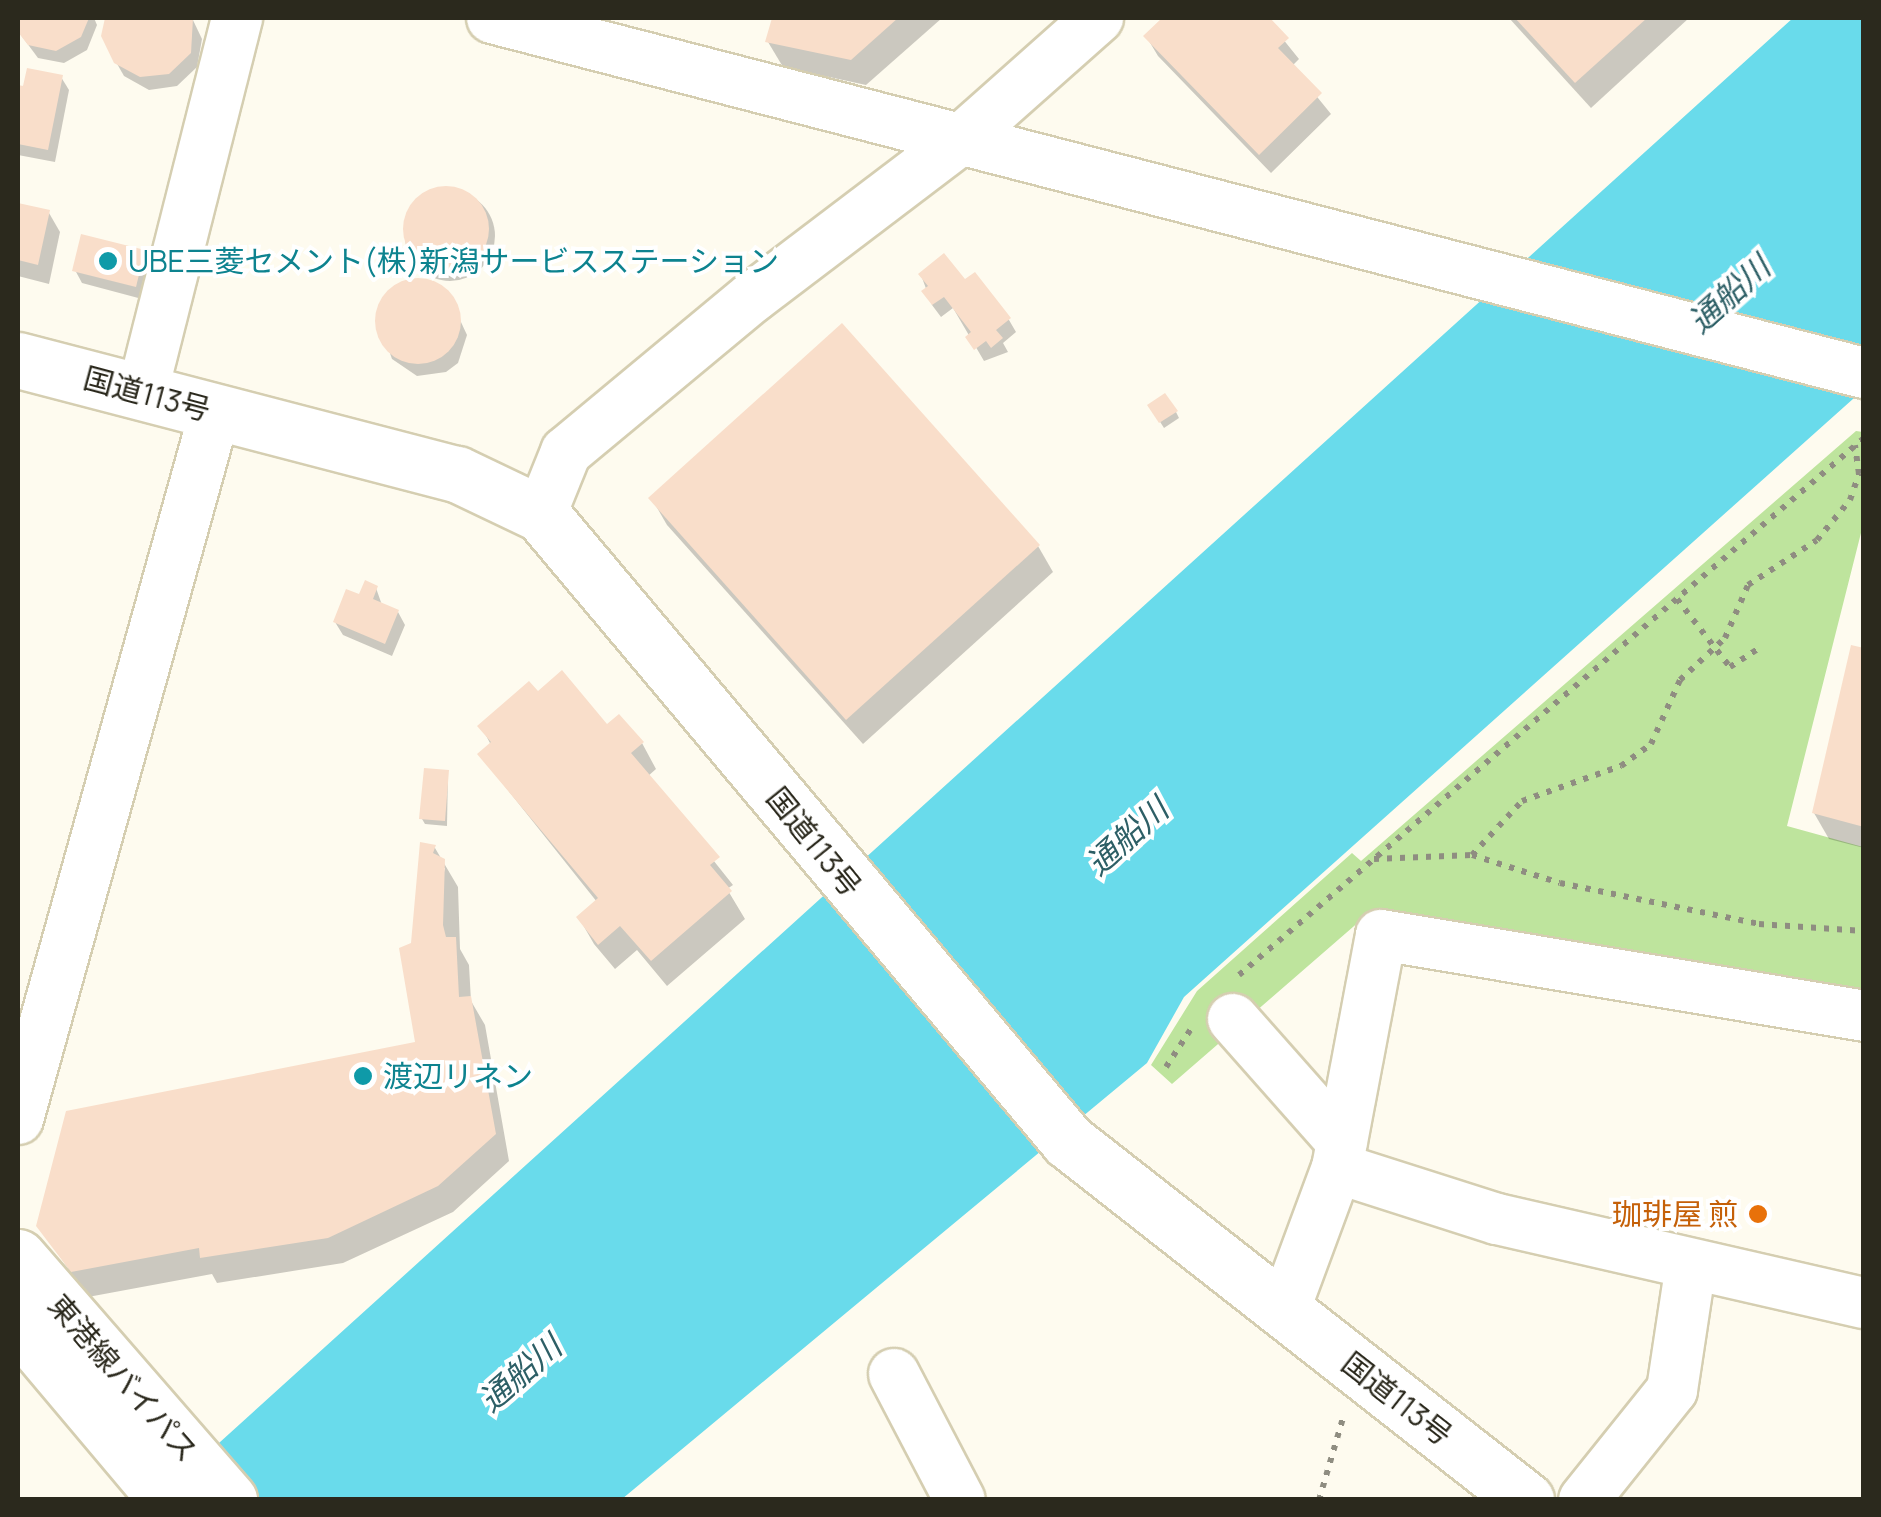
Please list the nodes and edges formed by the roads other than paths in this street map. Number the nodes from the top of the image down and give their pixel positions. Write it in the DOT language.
graph roads {
  1 [pos="236,18"];
  2 [pos="492,18"];
  3 [pos="1098,18"];
  4 [pos="965,136"];
  5 [pos="18,360"];
  6 [pos="1864,373"];
  7 [pos="142,394"];
  8 [pos="214,412"];
  9 [pos="542,514"];
  10 [pos="1220,1006"];
  11 [pos="1864,1016"];
  12 [pos="18,1120"];
  13 [pos="1339,1155"];
  14 [pos="18,1257"];
  15 [pos="1691,1264"];
  16 [pos="1864,1303"];
  17 [pos="1284,1311"];
  18 [pos="18,1323"];
  19 [pos="894,1374"];
  20 [pos="167,1500"];
  21 [pos="229,1500"];
  22 [pos="960,1500"];
  23 [pos="1526,1500"];
  24 [pos="1584,1500"];
  1 -- 7 [label="street"];
  2 -- 4 [label="street"];
  3 -- 4 [label="street"];
  4 -- 6 [label="street"];
  4 -- 9 [label="street"];
  5 -- 7 [label="highway, 国道113号"];
  7 -- 8 [label="highway, 国道113号"];
  8 -- 9 [label="highway, 国道113号"];
  8 -- 12 [label="street"];
  9 -- 17 [label="highway, 国道113号"];
  10 -- 13 [label="street"];
  11 -- 13 [label="street"];
  13 -- 15 [label="street"];
  13 -- 17 [label="street"];
  14 -- 21 [label="highway, 東港線バイパス"];
  15 -- 16 [label="street"];
  15 -- 24 [label="street"];
  17 -- 23 [label="highway, 国道113号"];
  18 -- 20 [label="highway, 東港線バイパス"];
  19 -- 22 [label="street"];
}
